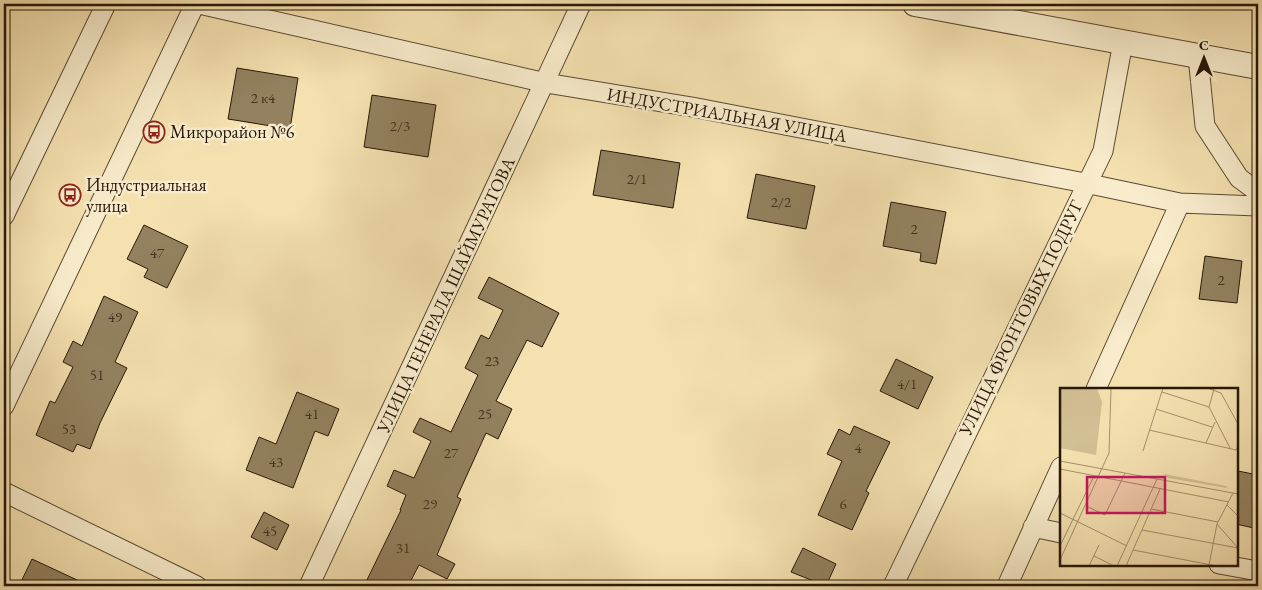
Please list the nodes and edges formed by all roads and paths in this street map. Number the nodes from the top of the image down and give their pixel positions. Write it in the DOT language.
graph roads {
  1 [pos="106,4"];
  2 [pos="194,4"];
  3 [pos="200,4"];
  4 [pos="581,4"];
  5 [pos="915,4"];
  6 [pos="1123,42"];
  7 [pos="1198,56"];
  8 [pos="1258,67"];
  9 [pos="546,83"];
  10 [pos="1085,183"];
  11 [pos="1258,192"];
  12 [pos="1180,204"];
  13 [pos="1258,206"];
  14 [pos="4,216"];
  15 [pos="1096,388"];
  16 [pos="4,406"];
  17 [pos="1060,469"];
  18 [pos="4,492"];
  19 [pos="1033,527"];
  20 [pos="1060,532"];
  21 [pos="1224,565"];
  22 [pos="1258,572"];
  23 [pos="198,586"];
  24 [pos="309,586"];
  25 [pos="892,586"];
  26 [pos="1007,586"];
  1 -- 14 [label="street"];
  2 -- 16 [label="street"];
  3 -- 9 [label="street, ИНДУСТРИАЛЬНАЯ УЛИЦА"];
  4 -- 9 [label="street, УЛИЦА ГЕНЕРАЛА ШАЙМУРАТОВА"];
  5 -- 6 [label="street"];
  6 -- 7 [label="street"];
  6 -- 10 [label="street, УЛИЦА ФРОНТОВЫХ ПОДРУГ"];
  7 -- 8 [label="street"];
  7 -- 11 [label="street"];
  9 -- 10 [label="street, ИНДУСТРИАЛЬНАЯ УЛИЦА"];
  9 -- 24 [label="street, УЛИЦА ГЕНЕРАЛА ШАЙМУРАТОВА"];
  10 -- 12 [label="street, ИНДУСТРИАЛЬНАЯ УЛИЦА"];
  10 -- 25 [label="street, УЛИЦА ФРОНТОВЫХ ПОДРУГ"];
  12 -- 13 [label="street, ИНДУСТРИАЛЬНАЯ УЛИЦА"];
  12 -- 15 [label="street"];
  17 -- 19 [label="street"];
  18 -- 23 [label="street"];
  19 -- 20 [label="street"];
  19 -- 26 [label="street"];
  21 -- 22 [label="street"];
}
